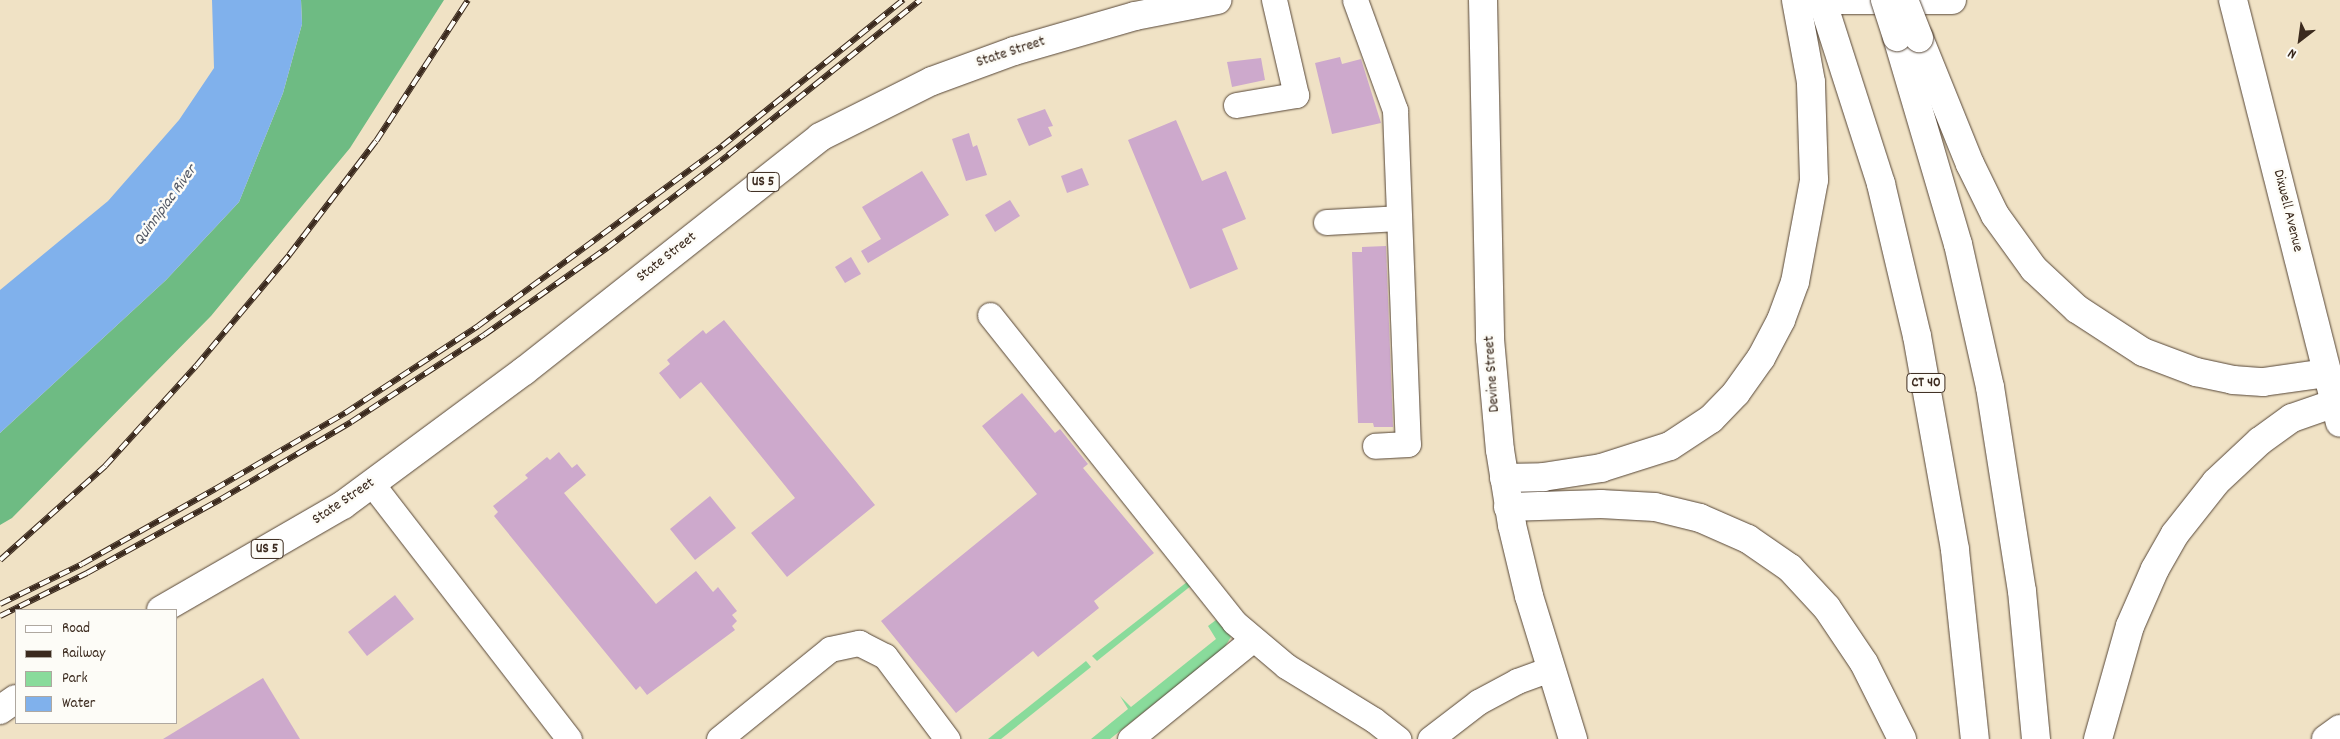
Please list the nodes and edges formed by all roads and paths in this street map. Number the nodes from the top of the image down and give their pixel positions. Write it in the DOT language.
graph roads {
  1 [pos="1217,0"];
  2 [pos="1274,0"];
  3 [pos="1355,0"];
  4 [pos="1483,0"];
  5 [pos="1796,0"];
  6 [pos="1822,0"];
  7 [pos="1828,0"];
  8 [pos="1885,0"];
  9 [pos="1904,0"];
  10 [pos="1952,0"];
  11 [pos="2233,0"];
  12 [pos="1150,6"];
  13 [pos="1908,38"];
  14 [pos="1236,105"];
  15 [pos="1399,218"];
  16 [pos="1326,222"];
  17 [pos="990,315"];
  18 [pos="2327,373"];
  19 [pos="2338,413"];
  20 [pos="1375,446"];
  21 [pos="1504,478"];
  22 [pos="372,484"];
  23 [pos="1508,507"];
  24 [pos="163,609"];
  25 [pos="1252,640"];
  26 [pos="1550,669"];
  27 [pos="15,700"];
  28 [pos="0,710"];
  29 [pos="2340,729"];
  30 [pos="569,739"];
  31 [pos="719,739"];
  32 [pos="947,739"];
  33 [pos="1130,739"];
  34 [pos="1398,739"];
  35 [pos="1430,739"];
  36 [pos="1573,739"];
  37 [pos="1902,739"];
  38 [pos="1975,739"];
  39 [pos="2036,739"];
  40 [pos="2098,739"];
  41 [pos="2326,739"];
  1 -- 12 [label="main road, State Street / US 5"];
  2 -- 14 [label="lane"];
  3 -- 15 [label="lane"];
  4 -- 21 [label="main road, Devine Street"];
  5 -- 21 [label="main road"];
  6 -- 38 [label="main road, CT 40"];
  7 -- 10 [label="main road"];
  8 -- 13 [label="main road, bridge"];
  9 -- 13 [label="main road, bridge"];
  11 -- 18 [label="main road, Dixwell Avenue"];
  12 -- 22 [label="main road, State Street / US 5"];
  13 -- 18 [label="main road"];
  13 -- 39 [label="main road"];
  15 -- 16 [label="lane"];
  15 -- 20 [label="lane"];
  17 -- 25 [label="lane"];
  18 -- 19 [label="main road, Dixwell Avenue"];
  19 -- 40 [label="main road"];
  21 -- 23 [label="main road, Devine Street"];
  22 -- 24 [label="main road, State Street / US 5"];
  22 -- 30 [label="lane"];
  23 -- 26 [label="main road, Devine Street"];
  23 -- 37 [label="main road"];
  25 -- 33 [label="lane"];
  25 -- 34 [label="lane"];
  26 -- 35 [label="lane"];
  26 -- 36 [label="main road, Devine Street"];
  27 -- 28 [label="main road"];
  29 -- 41 [label="main road"];
  31 -- 32 [label="lane"];
}
